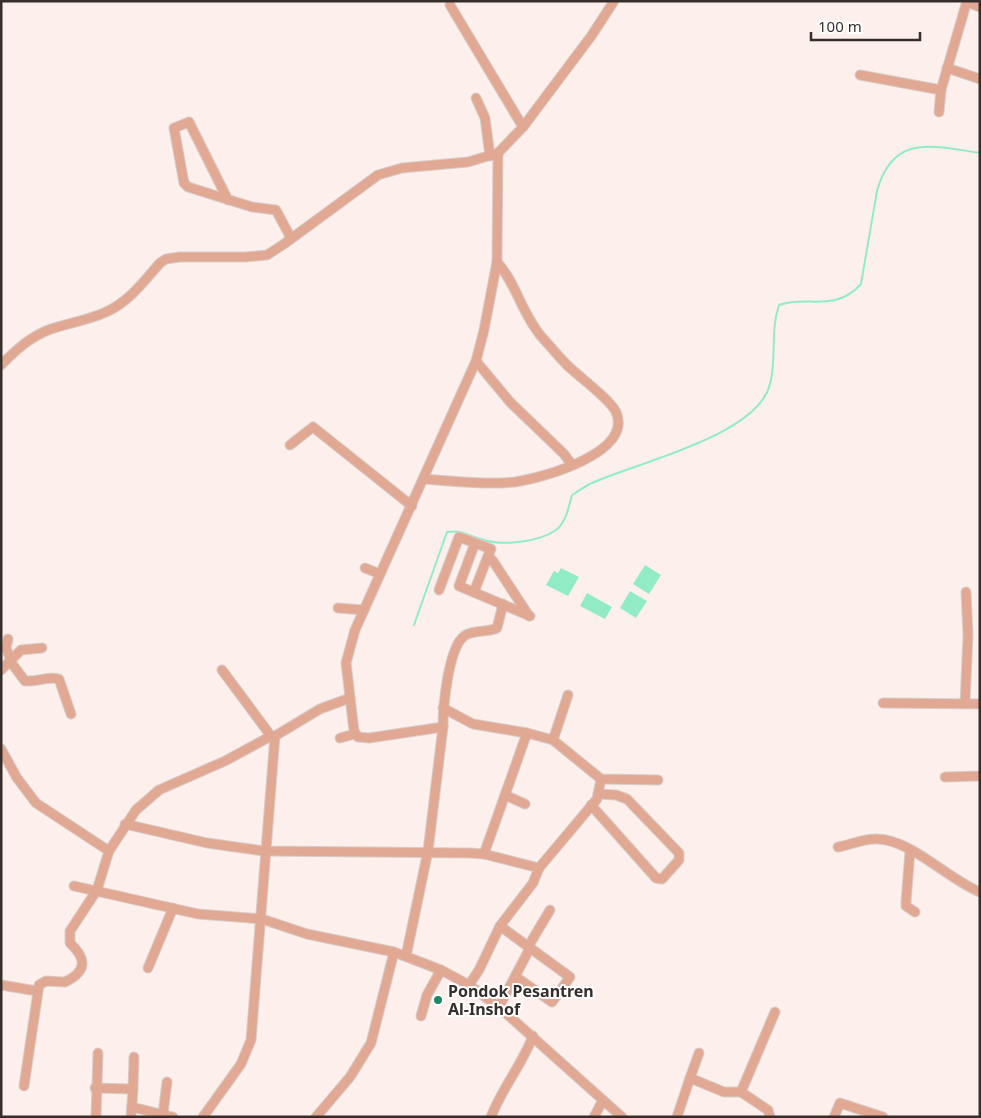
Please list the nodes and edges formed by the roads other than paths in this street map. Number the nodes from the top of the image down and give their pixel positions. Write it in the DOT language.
graph roads {
  1 [pos="614,1"];
  2 [pos="967,2"];
  3 [pos="450,5"];
  4 [pos="980,7"];
  5 [pos="947,68"];
  6 [pos="860,75"];
  7 [pos="980,79"];
  8 [pos="940,90"];
  9 [pos="476,98"];
  10 [pos="939,112"];
  11 [pos="523,128"];
  12 [pos="494,155"];
  13 [pos="228,200"];
  14 [pos="291,238"];
  15 [pos="497,262"];
  16 [pos="476,361"];
  17 [pos="1,365"];
  18 [pos="290,444"];
  19 [pos="572,465"];
  20 [pos="423,479"];
  21 [pos="411,508"];
  22 [pos="475,543"];
  23 [pos="488,556"];
  24 [pos="365,568"];
  25 [pos="380,574"];
  26 [pos="439,590"];
  27 [pos="474,592"];
  28 [pos="966,592"];
  29 [pos="503,604"];
  30 [pos="338,608"];
  31 [pos="364,610"];
  32 [pos="8,639"];
  33 [pos="42,648"];
  34 [pos="11,660"];
  35 [pos="1,670"];
  36 [pos="222,670"];
  37 [pos="568,695"];
  38 [pos="350,698"];
  39 [pos="883,703"];
  40 [pos="965,703"];
  41 [pos="980,704"];
  42 [pos="443,708"];
  43 [pos="72,714"];
  44 [pos="443,727"];
  45 [pos="527,733"];
  46 [pos="355,734"];
  47 [pos="273,736"];
  48 [pos="340,738"];
  49 [pos="553,740"];
  50 [pos="1,749"];
  51 [pos="980,776"];
  52 [pos="946,777"];
  53 [pos="601,779"];
  54 [pos="658,780"];
  55 [pos="598,794"];
  56 [pos="506,795"];
  57 [pos="525,804"];
  58 [pos="592,805"];
  59 [pos="125,824"];
  60 [pos="838,848"];
  61 [pos="109,851"];
  62 [pos="264,851"];
  63 [pos="910,851"];
  64 [pos="428,852"];
  65 [pos="484,854"];
  66 [pos="539,868"];
  67 [pos="74,886"];
  68 [pos="97,890"];
  69 [pos="980,892"];
  70 [pos="173,908"];
  71 [pos="550,910"];
  72 [pos="914,912"];
  73 [pos="262,920"];
  74 [pos="500,926"];
  75 [pos="529,947"];
  76 [pos="394,952"];
  77 [pos="406,956"];
  78 [pos="148,968"];
  79 [pos="441,970"];
  80 [pos="516,977"];
  81 [pos="1,985"];
  82 [pos="469,985"];
  83 [pos="37,991"];
  84 [pos="499,1007"];
  85 [pos="775,1012"];
  86 [pos="421,1016"];
  87 [pos="532,1036"];
  88 [pos="98,1053"];
  89 [pos="700,1053"];
  90 [pos="134,1057"];
  91 [pos="690,1078"];
  92 [pos="167,1082"];
  93 [pos="24,1086"];
  94 [pos="96,1088"];
  95 [pos="133,1089"];
  96 [pos="741,1092"];
  97 [pos="603,1100"];
  98 [pos="132,1107"];
  99 [pos="163,1114"];
  100 [pos="96,1117"];
  101 [pos="131,1117"];
  102 [pos="173,1117"];
  103 [pos="203,1117"];
  104 [pos="316,1117"];
  105 [pos="491,1117"];
  106 [pos="594,1117"];
  107 [pos="622,1117"];
  108 [pos="677,1117"];
  109 [pos="770,1117"];
  110 [pos="834,1117"];
  111 [pos="883,1117"];
  1 -- 11 [label="street"];
  2 -- 4 [label="street"];
  2 -- 5 [label="street"];
  3 -- 11 [label="street"];
  5 -- 7 [label="street"];
  5 -- 8 [label="street"];
  6 -- 8 [label="street"];
  8 -- 10 [label="street"];
  9 -- 12 [label="street"];
  11 -- 12 [label="street"];
  12 -- 14 [label="street"];
  12 -- 15 [label="street"];
  13 -- 13 [label="street"];
  13 -- 14 [label="street"];
  14 -- 17 [label="street"];
  15 -- 16 [label="street"];
  15 -- 19 [label="street"];
  16 -- 19 [label="street"];
  16 -- 20 [label="street"];
  18 -- 21 [label="street"];
  19 -- 20 [label="street"];
  20 -- 21 [label="street"];
  21 -- 25 [label="street"];
  22 -- 23 [label="street"];
  22 -- 26 [label="street"];
  22 -- 27 [label="street"];
  23 -- 27 [label="street"];
  23 -- 29 [label="street"];
  24 -- 25 [label="street"];
  25 -- 31 [label="street"];
  27 -- 29 [label="street"];
  28 -- 40 [label="street"];
  29 -- 42 [label="street"];
  30 -- 31 [label="street"];
  31 -- 38 [label="street"];
  32 -- 34 [label="street"];
  33 -- 34 [label="street"];
  34 -- 35 [label="street"];
  34 -- 43 [label="street"];
  36 -- 47 [label="street"];
  37 -- 49 [label="street"];
  38 -- 46 [label="street"];
  38 -- 47 [label="street"];
  39 -- 40 [label="street"];
  40 -- 41 [label="street"];
  42 -- 44 [label="street"];
  42 -- 45 [label="street"];
  44 -- 46 [label="street"];
  44 -- 64 [label="street"];
  45 -- 49 [label="street"];
  45 -- 56 [label="street"];
  46 -- 48 [label="street"];
  47 -- 59 [label="street"];
  47 -- 62 [label="street"];
  49 -- 53 [label="street"];
  50 -- 61 [label="street"];
  51 -- 52 [label="street"];
  53 -- 54 [label="street"];
  53 -- 55 [label="street"];
  55 -- 58 [label="street"];
  55 -- 58 [label="street"];
  56 -- 57 [label="street"];
  56 -- 65 [label="street"];
  58 -- 66 [label="street"];
  59 -- 61 [label="street"];
  59 -- 62 [label="street"];
  60 -- 63 [label="street"];
  61 -- 68 [label="street"];
  62 -- 64 [label="street"];
  62 -- 73 [label="street"];
  63 -- 69 [label="street"];
  63 -- 72 [label="street"];
  64 -- 65 [label="street"];
  64 -- 77 [label="street"];
  65 -- 66 [label="street"];
  66 -- 74 [label="street"];
  67 -- 68 [label="street"];
  68 -- 70 [label="street"];
  68 -- 83 [label="street"];
  70 -- 73 [label="street"];
  70 -- 78 [label="street"];
  71 -- 75 [label="street"];
  73 -- 76 [label="street"];
  73 -- 103 [label="street"];
  74 -- 75 [label="street"];
  74 -- 82 [label="street"];
  75 -- 80 [label="street"];
  75 -- 80 [label="street"];
  76 -- 77 [label="street"];
  76 -- 104 [label="street"];
  77 -- 79 [label="street"];
  79 -- 82 [label="street"];
  79 -- 86 [label="street"];
  80 -- 84 [label="street"];
  81 -- 83 [label="street"];
  82 -- 84 [label="street"];
  83 -- 93 [label="street"];
  84 -- 87 [label="street"];
  85 -- 96 [label="street"];
  87 -- 97 [label="street"];
  87 -- 105 [label="street"];
  88 -- 94 [label="street"];
  89 -- 91 [label="street"];
  90 -- 95 [label="street"];
  91 -- 96 [label="street"];
  91 -- 108 [label="street"];
  92 -- 99 [label="street"];
  94 -- 95 [label="street"];
  94 -- 100 [label="street"];
  95 -- 98 [label="street"];
  96 -- 109 [label="street"];
  97 -- 106 [label="street"];
  97 -- 107 [label="street"];
  98 -- 99 [label="street"];
  98 -- 101 [label="street"];
  99 -- 102 [label="street"];
  110 -- 111 [label="street"];
}
